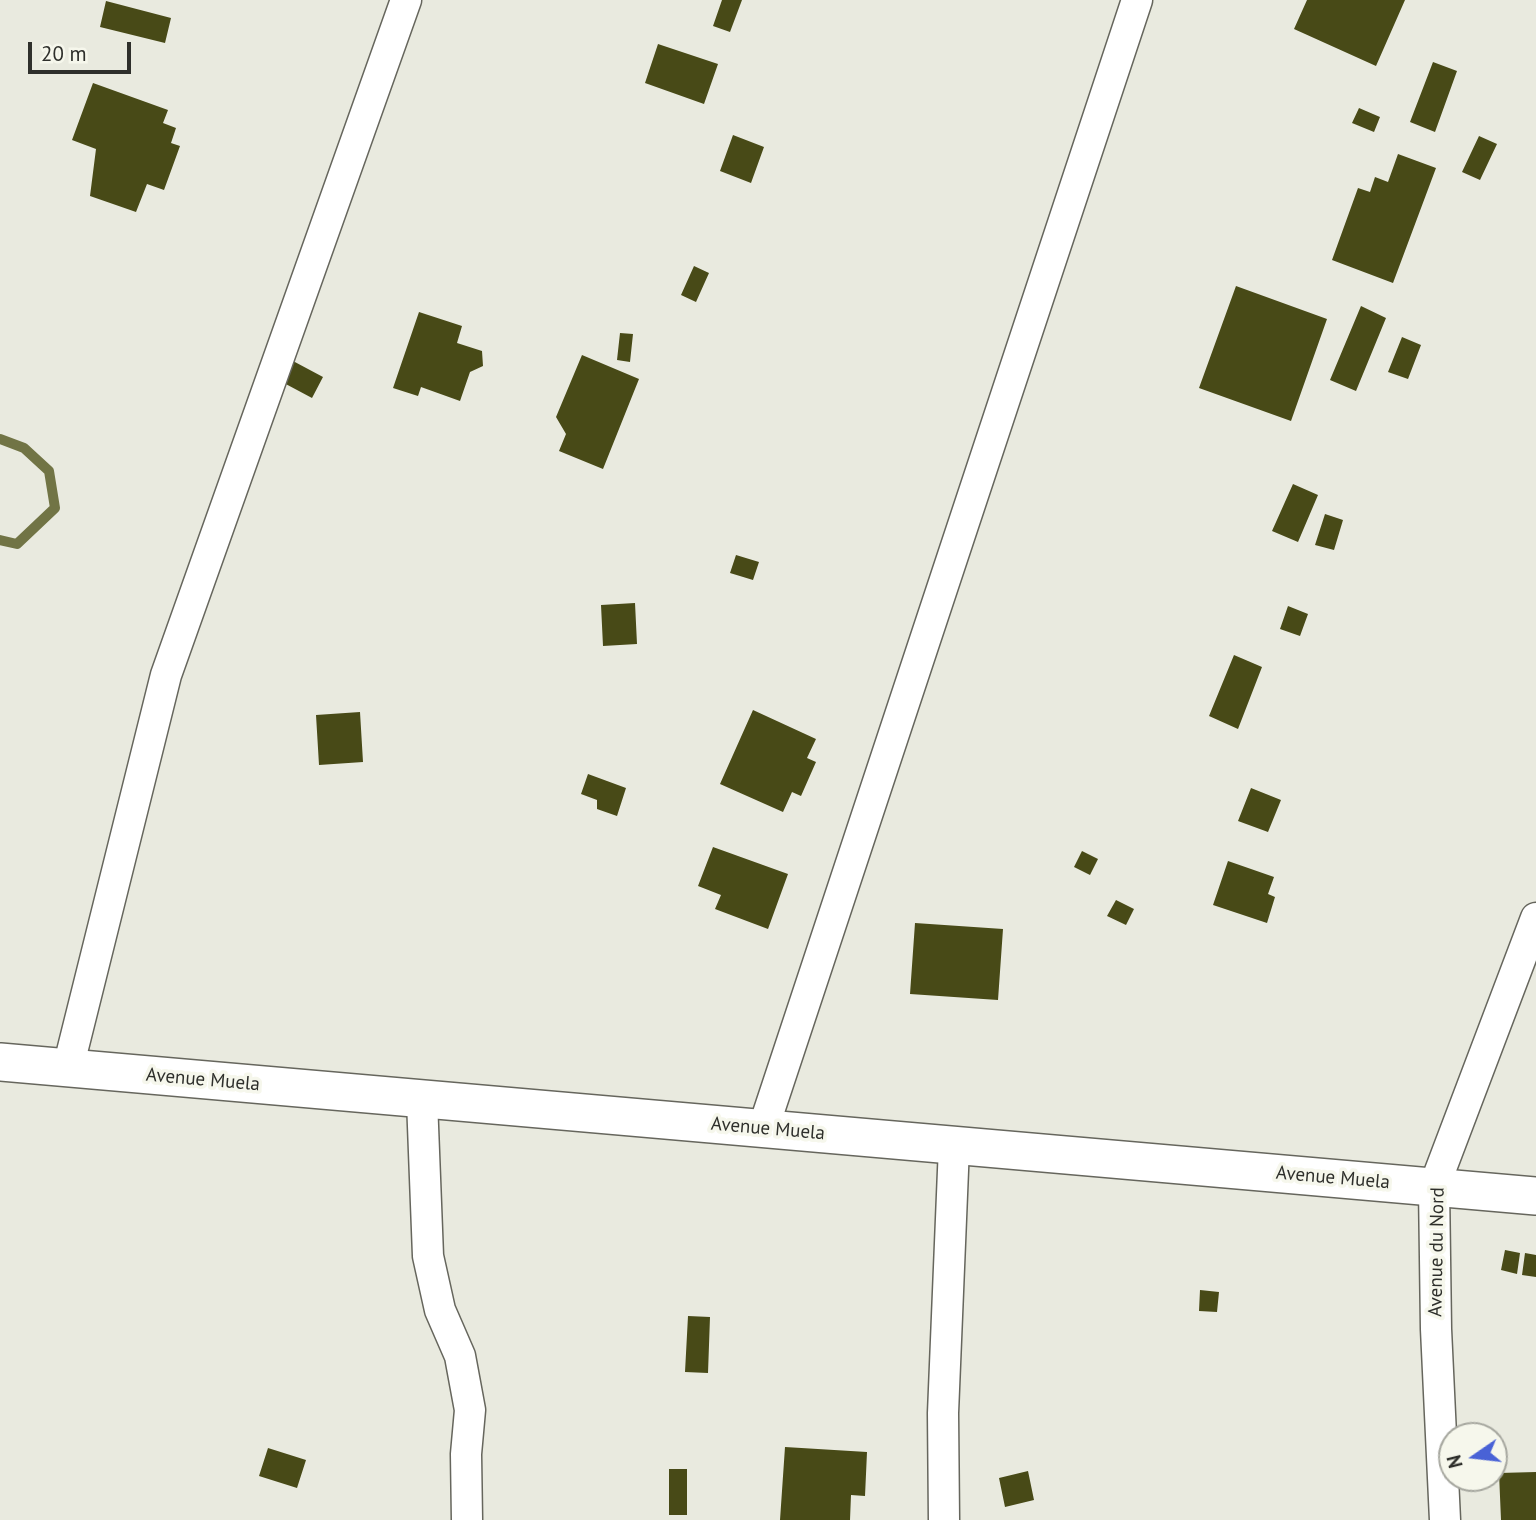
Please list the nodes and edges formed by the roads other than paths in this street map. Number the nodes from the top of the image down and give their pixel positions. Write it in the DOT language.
graph roads {
  1 [pos="406,0"];
  2 [pos="1137,0"];
  3 [pos="1536,918"];
  4 [pos="0,1062"];
  5 [pos="68,1068"];
  6 [pos="422,1100"];
  7 [pos="763,1129"];
  8 [pos="954,1146"];
  9 [pos="1434,1187"];
  10 [pos="1536,1196"];
  11 [pos="467,1520"];
  12 [pos="944,1520"];
  13 [pos="1446,1520"];
  1 -- 5 [label="street"];
  2 -- 7 [label="street"];
  3 -- 9 [label="street, Avenue du Nord"];
  4 -- 5 [label="street, Avenue Muela"];
  5 -- 6 [label="street, Avenue Muela"];
  6 -- 7 [label="street, Avenue Muela"];
  6 -- 11 [label="street"];
  7 -- 8 [label="street, Avenue Muela"];
  8 -- 9 [label="street, Avenue Muela"];
  8 -- 12 [label="street"];
  9 -- 10 [label="street, Avenue Muela"];
  9 -- 13 [label="street, Avenue du Nord"];
}
